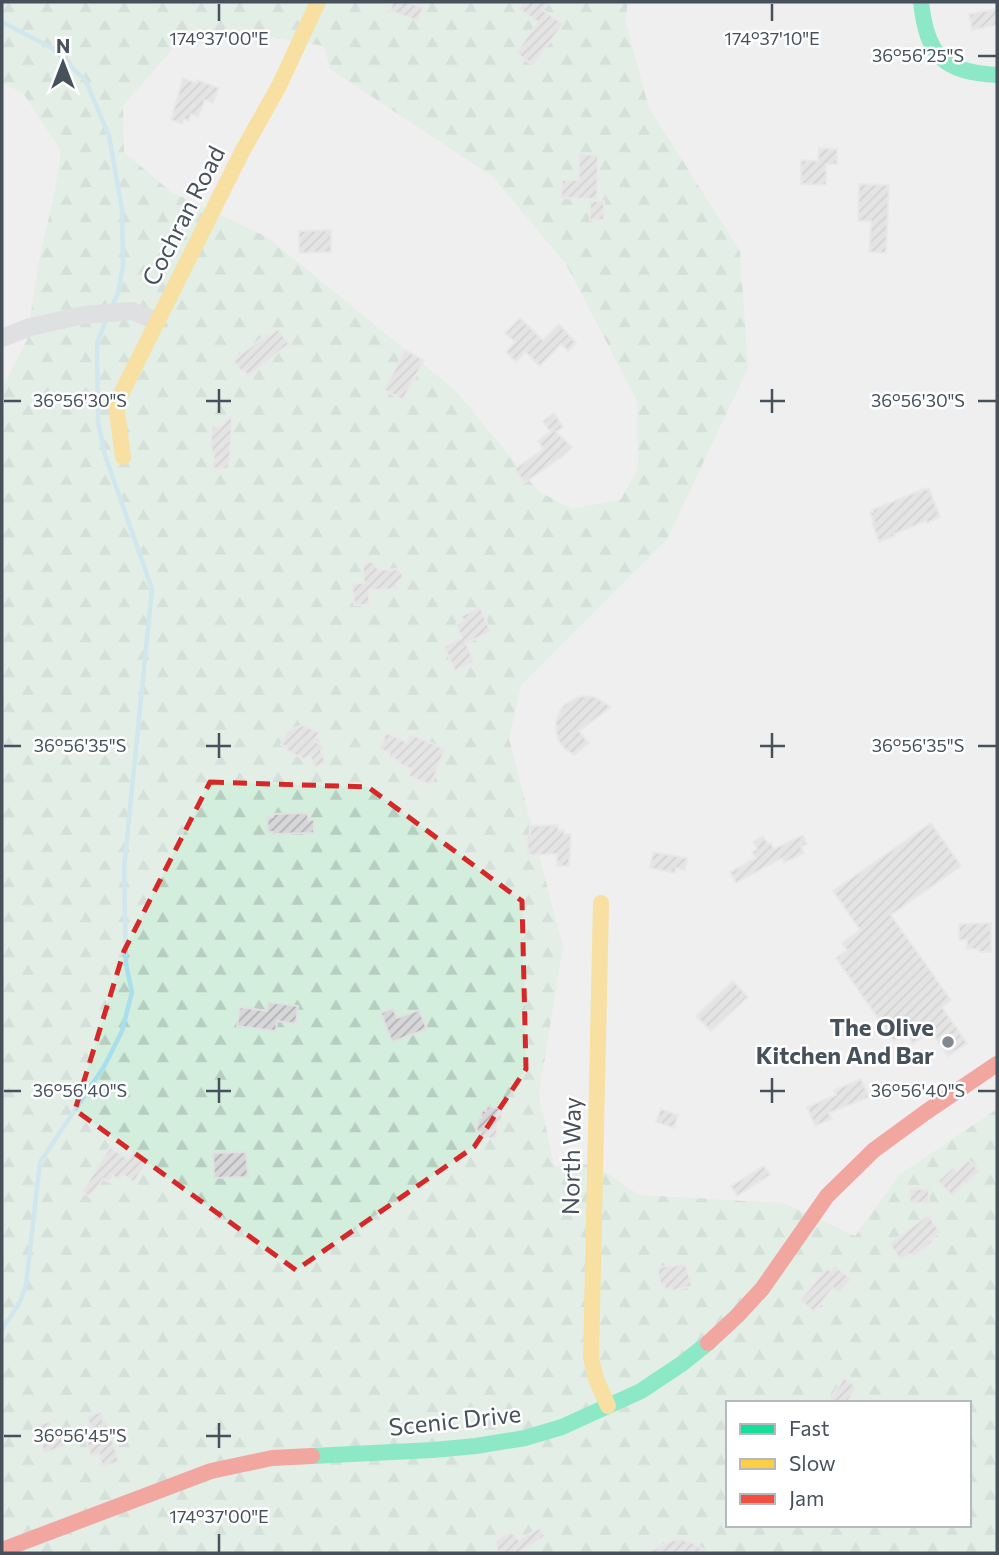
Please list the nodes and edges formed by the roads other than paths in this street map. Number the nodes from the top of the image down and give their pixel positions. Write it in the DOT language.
graph roads {
  1 [pos="318,2"];
  2 [pos="921,2"];
  3 [pos="997,75"];
  4 [pos="157,321"];
  5 [pos="4,332"];
  6 [pos="123,457"];
  7 [pos="601,903"];
  8 [pos="997,1064"];
  9 [pos="608,1406"];
  10 [pos="2,1550"];
  1 -- 4 [label="street, Cochran Road"];
  2 -- 3 [label="street"];
  4 -- 5 [label="street"];
  4 -- 6 [label="street, Cochran Road"];
  7 -- 9 [label="street, North Way"];
  8 -- 9 [label="street, Scenic Drive"];
  9 -- 10 [label="street, Scenic Drive"];
}
